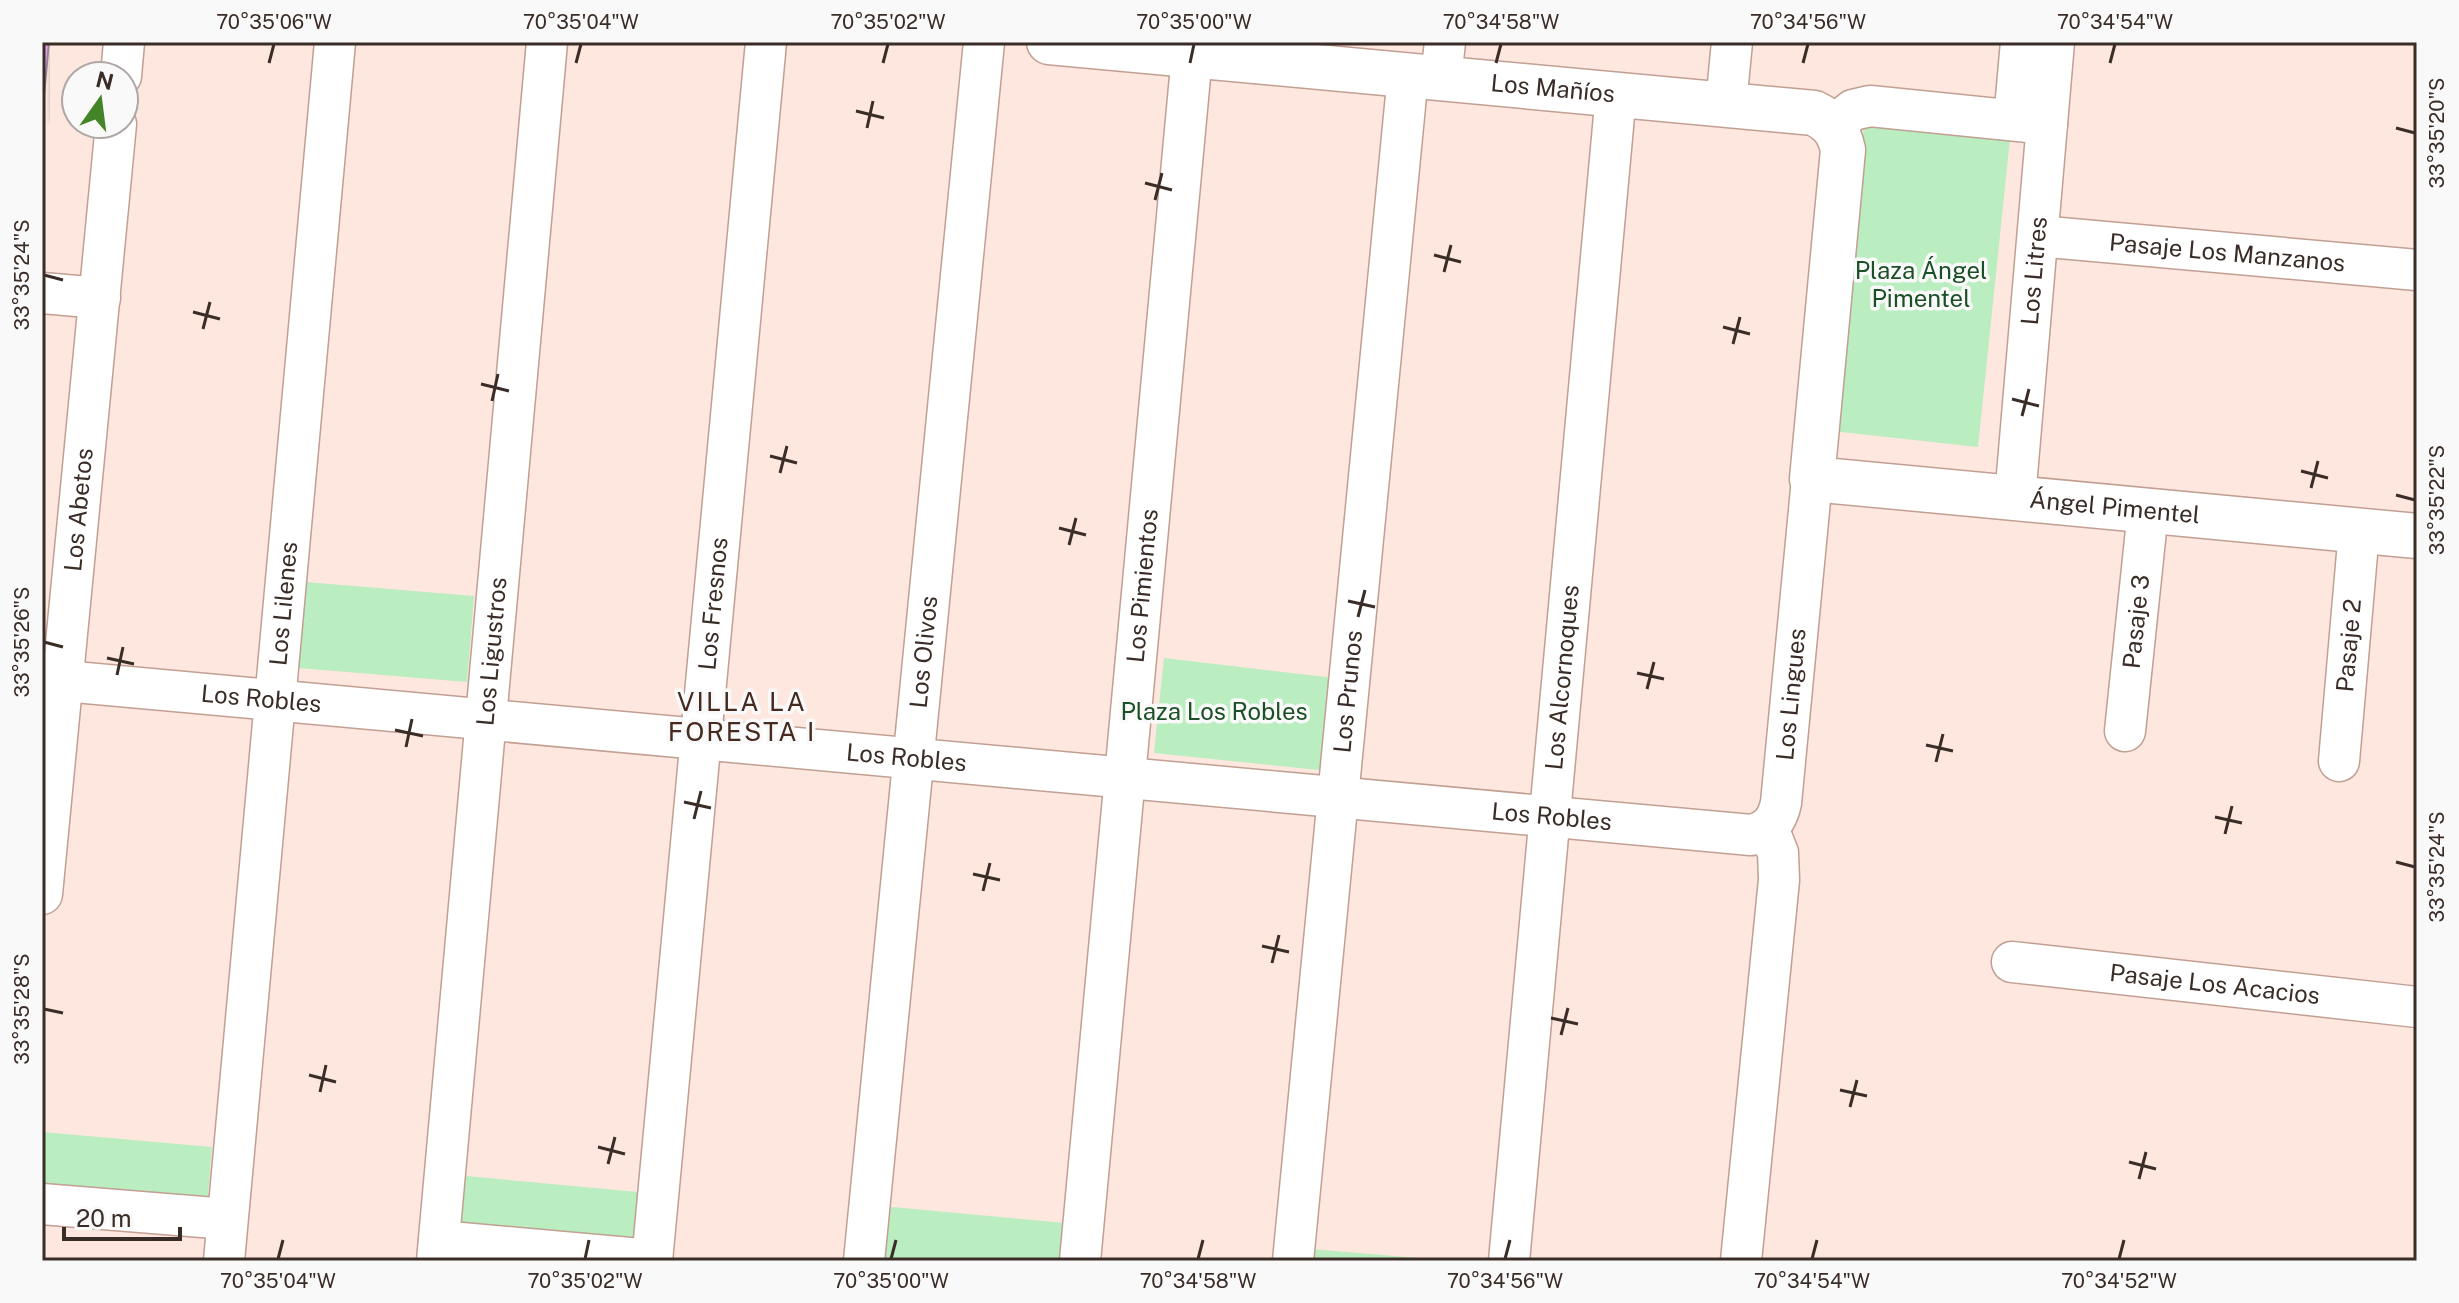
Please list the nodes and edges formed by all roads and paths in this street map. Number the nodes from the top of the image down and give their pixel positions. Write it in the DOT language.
graph roads {
  1 [pos="335,42"];
  2 [pos="547,42"];
  3 [pos="766,42"];
  4 [pos="984,42"];
  5 [pos="1049,42"];
  6 [pos="1732,42"];
  7 [pos="2021,42"];
  8 [pos="2054,42"];
  9 [pos="1177,50"];
  10 [pos="1431,65"];
  11 [pos="1616,94"];
  12 [pos="1726,104"];
  13 [pos="2030,122"];
  14 [pos="1833,126"];
  15 [pos="115,140"];
  16 [pos="2038,236"];
  17 [pos="2417,270"];
  18 [pos="42,293"];
  19 [pos="100,298"];
  20 [pos="1812,479"];
  21 [pos="2015,498"];
  22 [pos="2148,511"];
  23 [pos="2359,531"];
  24 [pos="2417,536"];
  25 [pos="52,680"];
  26 [pos="275,700"];
  27 [pos="486,720"];
  28 [pos="2125,731"];
  29 [pos="701,739"];
  30 [pos="913,759"];
  31 [pos="2339,761"];
  32 [pos="1125,778"];
  33 [pos="1338,798"];
  34 [pos="1549,818"];
  35 [pos="1768,828"];
  36 [pos="42,894"];
  37 [pos="2012,962"];
  38 [pos="2417,1007"];
  39 [pos="42,1204"];
  40 [pos="227,1219"];
  41 [pos="438,1251"];
  42 [pos="652,1260"];
  43 [pos="224,1261"];
  44 [pos="864,1261"];
  45 [pos="1080,1261"];
  46 [pos="1293,1261"];
  47 [pos="1509,1261"];
  48 [pos="1741,1261"];
  1 -- 26 [label="street, Los Lilenes"];
  2 -- 27 [label="street, Los Ligustros"];
  3 -- 29 [label="street, Los Fresnos"];
  4 -- 30 [label="street, Los Olivos"];
  5 -- 9 [label="street, Los Mañíos"];
  6 -- 12 [label="street"];
  7 -- 13 [label="street, Los Litres"];
  8 -- 13 [label="street, Los Litres"];
  9 -- 10 [label="street, Los Mañíos"];
  9 -- 32 [label="street, Los Pimientos"];
  10 -- 11 [label="street, Los Mañíos"];
  10 -- 33 [label="street, Los Prunos"];
  11 -- 12 [label="street, Los Mañíos"];
  11 -- 34 [label="street, Los Alcornoques"];
  12 -- 14 [label="street, Los Mañíos"];
  13 -- 14 [label="street"];
  13 -- 16 [label="street, Los Litres"];
  14 -- 20 [label="street, Los Lingues"];
  15 -- 19 [label="street, Los Abetos"];
  16 -- 17 [label="street, Pasaje Los Manzanos"];
  16 -- 21 [label="street, Los Litres"];
  18 -- 19 [label="street"];
  19 -- 25 [label="street, Los Abetos"];
  20 -- 21 [label="street, Ángel Pimentel"];
  20 -- 35 [label="street, Los Lingues"];
  21 -- 22 [label="street, Ángel Pimentel"];
  22 -- 23 [label="street, Ángel Pimentel"];
  22 -- 28 [label="street, Pasaje 3"];
  23 -- 24 [label="street, Ángel Pimentel"];
  23 -- 31 [label="street, Pasaje 2"];
  25 -- 26 [label="street, Los Robles"];
  25 -- 36 [label="street, Los Abetos"];
  26 -- 27 [label="street, Los Robles"];
  26 -- 40 [label="street, Los Lilenes"];
  27 -- 29 [label="street, Los Robles"];
  27 -- 41 [label="street, Los Ligustros"];
  29 -- 30 [label="street, Los Robles"];
  29 -- 42 [label="street, Los Fresnos"];
  30 -- 32 [label="street, Los Robles"];
  30 -- 44 [label="street, Los Olivos"];
  32 -- 33 [label="street, Los Robles"];
  32 -- 45 [label="street, Los Pimientos"];
  33 -- 34 [label="street, Los Robles"];
  33 -- 46 [label="street, Los Prunos"];
  34 -- 35 [label="street, Los Robles"];
  34 -- 47 [label="street, Los Alcornoques"];
  35 -- 48 [label="street"];
  37 -- 38 [label="street, Pasaje Los Acacios"];
  39 -- 40 [label="street"];
  40 -- 43 [label="street, Los Lilenes"];
  41 -- 42 [label="street"];
}
